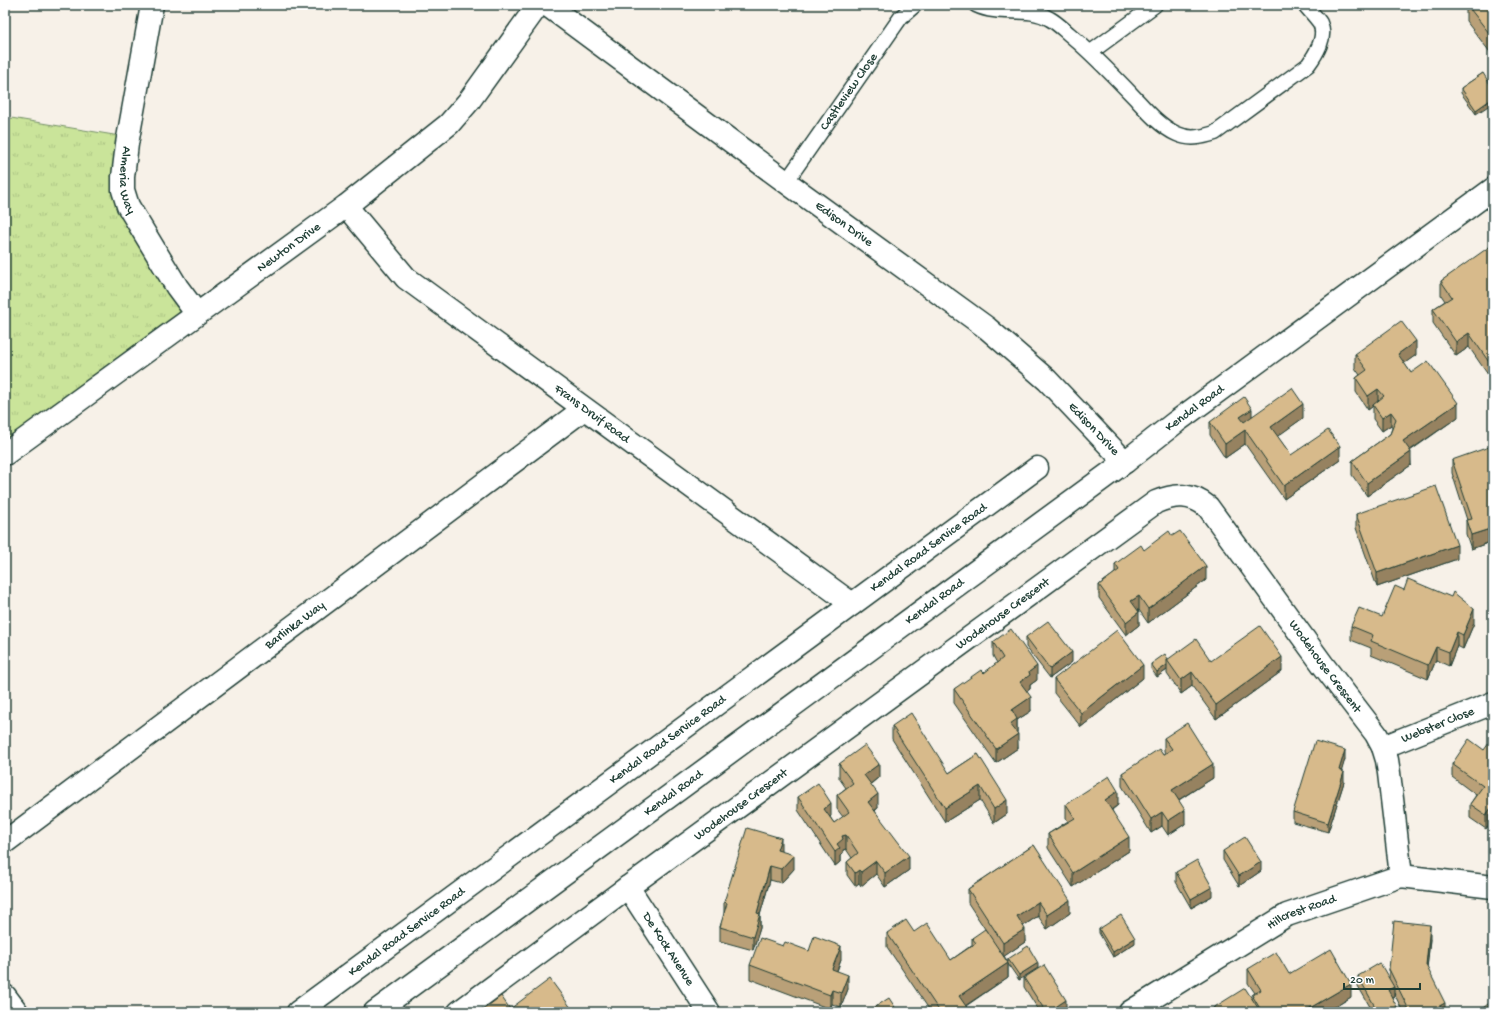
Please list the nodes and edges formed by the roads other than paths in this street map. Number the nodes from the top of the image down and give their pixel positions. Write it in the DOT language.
graph roads {
  1 [pos="152,5"];
  2 [pos="538,5"];
  3 [pos="547,5"];
  4 [pos="915,5"];
  5 [pos="976,5"];
  6 [pos="1155,5"];
  7 [pos="1306,5"];
  8 [pos="1091,52"];
  9 [pos="786,182"];
  10 [pos="1493,189"];
  11 [pos="346,206"];
  12 [pos="197,314"];
  13 [pos="584,409"];
  14 [pos="5,454"];
  15 [pos="1125,462"];
  16 [pos="1037,468"];
  17 [pos="852,604"];
  18 [pos="1493,703"];
  19 [pos="1383,747"];
  20 [pos="5,842"];
  21 [pos="1400,876"];
  22 [pos="628,887"];
  23 [pos="1493,887"];
  24 [pos="5,996"];
  25 [pos="17,1012"];
  26 [pos="298,1012"];
  27 [pos="375,1012"];
  28 [pos="459,1012"];
  29 [pos="709,1012"];
  30 [pos="1130,1012"];
  1 -- 12 [label="street, Almeria Way"];
  2 -- 11 [label="street, Newton Drive"];
  3 -- 9 [label="street, Edison Drive"];
  4 -- 9 [label="lane, Castleview Close"];
  5 -- 8 [label="lane"];
  6 -- 8 [label="lane"];
  7 -- 8 [label="lane"];
  9 -- 15 [label="street, Edison Drive"];
  10 -- 15 [label="street, Kendal Road"];
  11 -- 12 [label="street, Newton Drive"];
  11 -- 13 [label="street, Frans Druif Road"];
  12 -- 14 [label="street, Newton Drive"];
  13 -- 17 [label="street, Frans Druif Road"];
  13 -- 20 [label="street, Barlinka Way"];
  15 -- 27 [label="street, Kendal Road"];
  16 -- 17 [label="street, Kendal Road Service Road"];
  17 -- 26 [label="street, Kendal Road Service Road"];
  18 -- 19 [label="street, Webster Close"];
  19 -- 21 [label="street, Wodehouse Crescent"];
  19 -- 22 [label="street, Wodehouse Crescent"];
  21 -- 23 [label="street, Hillcrest Road"];
  21 -- 30 [label="street, Hillcrest Road"];
  22 -- 28 [label="street, Wodehouse Crescent"];
  22 -- 29 [label="street, De Kock Avenue"];
  24 -- 25 [label="street"];
}
